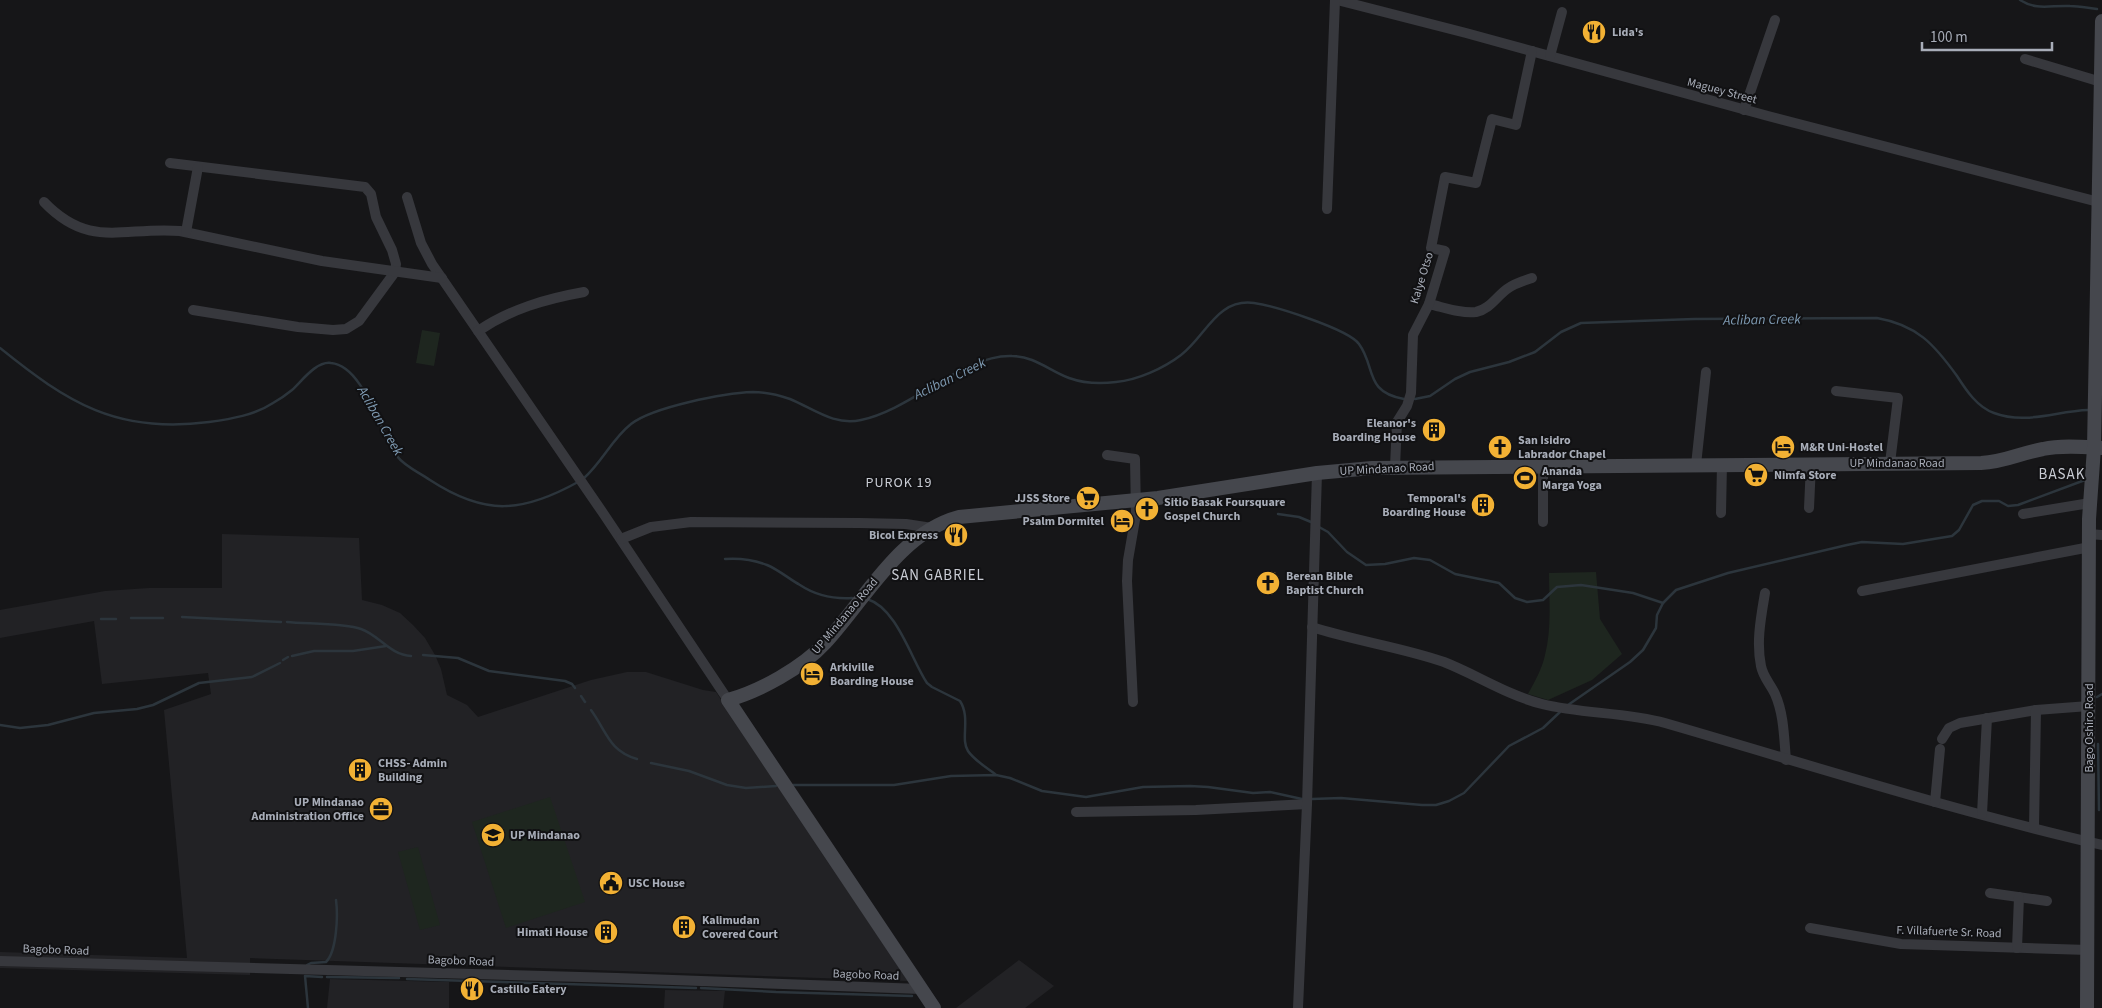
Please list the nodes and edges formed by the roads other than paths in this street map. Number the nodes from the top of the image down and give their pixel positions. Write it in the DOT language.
graph roads {
  1 [pos="1336,0"];
  2 [pos="1562,12"];
  3 [pos="1775,20"];
  4 [pos="2102,21"];
  5 [pos="1532,52"];
  6 [pos="1550,56"];
  7 [pos="2025,59"];
  8 [pos="2100,82"];
  9 [pos="1744,110"];
  10 [pos="170,163"];
  11 [pos="198,167"];
  12 [pos="407,197"];
  13 [pos="44,202"];
  14 [pos="2100,203"];
  15 [pos="1327,209"];
  16 [pos="186,232"];
  17 [pos="395,272"];
  18 [pos="442,278"];
  19 [pos="1532,278"];
  20 [pos="584,292"];
  21 [pos="1429,304"];
  22 [pos="193,310"];
  23 [pos="478,331"];
  24 [pos="1706,372"];
  25 [pos="1836,391"];
  26 [pos="2098,448"];
  27 [pos="1107,455"];
  28 [pos="1890,463"];
  29 [pos="1696,464"];
  30 [pos="1722,464"];
  31 [pos="1811,464"];
  32 [pos="1543,465"];
  33 [pos="1395,466"];
  34 [pos="1317,473"];
  35 [pos="1136,500"];
  36 [pos="2090,503"];
  37 [pos="1810,508"];
  38 [pos="1721,513"];
  39 [pos="2023,514"];
  40 [pos="1542,522"];
  41 [pos="932,528"];
  42 [pos="621,539"];
  43 [pos="2094,539"];
  44 [pos="1862,591"];
  45 [pos="1765,592"];
  46 [pos="1312,627"];
  47 [pos="1133,702"];
  48 [pos="729,703"];
  49 [pos="2089,706"];
  50 [pos="2036,710"];
  51 [pos="1986,718"];
  52 [pos="1942,739"];
  53 [pos="1940,749"];
  54 [pos="1786,760"];
  55 [pos="1935,802"];
  56 [pos="1307,804"];
  57 [pos="1076,812"];
  58 [pos="1982,814"];
  59 [pos="2034,828"];
  60 [pos="2095,844"];
  61 [pos="1990,893"];
  62 [pos="2019,897"];
  63 [pos="2047,901"];
  64 [pos="1810,928"];
  65 [pos="2017,948"];
  66 [pos="2088,950"];
  67 [pos="0,961"];
  68 [pos="921,990"];
  69 [pos="934,1008"];
  70 [pos="1298,1008"];
  71 [pos="2087,1008"];
  1 -- 5 [label="street, Maguey Street"];
  1 -- 15 [label="street"];
  2 -- 6 [label="street"];
  3 -- 9 [label="street"];
  4 -- 8 [label="street, Bago Oshiro Road"];
  5 -- 6 [label="street, Maguey Street"];
  5 -- 21 [label="street, Kalye Otso"];
  6 -- 9 [label="street, Maguey Street"];
  7 -- 8 [label="street"];
  8 -- 14 [label="street, Bago Oshiro Road"];
  9 -- 14 [label="street, Maguey Street"];
  10 -- 11 [label="street"];
  11 -- 16 [label="street"];
  11 -- 17 [label="street"];
  12 -- 18 [label="street"];
  13 -- 16 [label="street"];
  14 -- 26 [label="street, Bago Oshiro Road"];
  16 -- 17 [label="street"];
  17 -- 18 [label="street"];
  17 -- 22 [label="street"];
  18 -- 23 [label="street"];
  19 -- 21 [label="street"];
  20 -- 23 [label="street"];
  21 -- 33 [label="street, Kalye Otso"];
  23 -- 42 [label="street"];
  24 -- 29 [label="street"];
  25 -- 28 [label="street"];
  26 -- 28 [label="street, UP Mindanao Road"];
  26 -- 36 [label="street, Bago Oshiro Road"];
  27 -- 35 [label="street"];
  28 -- 31 [label="street, UP Mindanao Road"];
  29 -- 30 [label="street, UP Mindanao Road"];
  29 -- 32 [label="street, UP Mindanao Road"];
  30 -- 31 [label="street, UP Mindanao Road"];
  30 -- 38 [label="street"];
  31 -- 37 [label="street"];
  32 -- 33 [label="street, UP Mindanao Road"];
  32 -- 40 [label="street"];
  33 -- 34 [label="street, UP Mindanao Road"];
  34 -- 35 [label="street, UP Mindanao Road"];
  34 -- 46 [label="street"];
  35 -- 41 [label="street, UP Mindanao Road"];
  35 -- 47 [label="street"];
  36 -- 39 [label="street"];
  36 -- 43 [label="street, Bago Oshiro Road"];
  41 -- 42 [label="street"];
  41 -- 48 [label="street, UP Mindanao Road"];
  42 -- 48 [label="street"];
  43 -- 44 [label="street"];
  43 -- 49 [label="street, Bago Oshiro Road"];
  45 -- 54 [label="street"];
  46 -- 54 [label="street"];
  46 -- 56 [label="street"];
  48 -- 68 [label="street"];
  49 -- 50 [label="street"];
  49 -- 60 [label="street, Bago Oshiro Road"];
  50 -- 51 [label="street"];
  50 -- 59 [label="street"];
  51 -- 52 [label="street"];
  51 -- 58 [label="street"];
  53 -- 55 [label="street"];
  54 -- 55 [label="street"];
  55 -- 58 [label="street"];
  56 -- 57 [label="street"];
  56 -- 70 [label="street"];
  58 -- 59 [label="street"];
  59 -- 60 [label="street"];
  60 -- 66 [label="street, Bago Oshiro Road"];
  61 -- 62 [label="street"];
  62 -- 63 [label="street"];
  62 -- 65 [label="street"];
  64 -- 65 [label="street, F. Villafuerte Sr. Road"];
  65 -- 66 [label="street, F. Villafuerte Sr. Road"];
  66 -- 71 [label="street, Bago Oshiro Road"];
  67 -- 68 [label="street, Bagobo Road"];
  68 -- 69 [label="street"];
}
